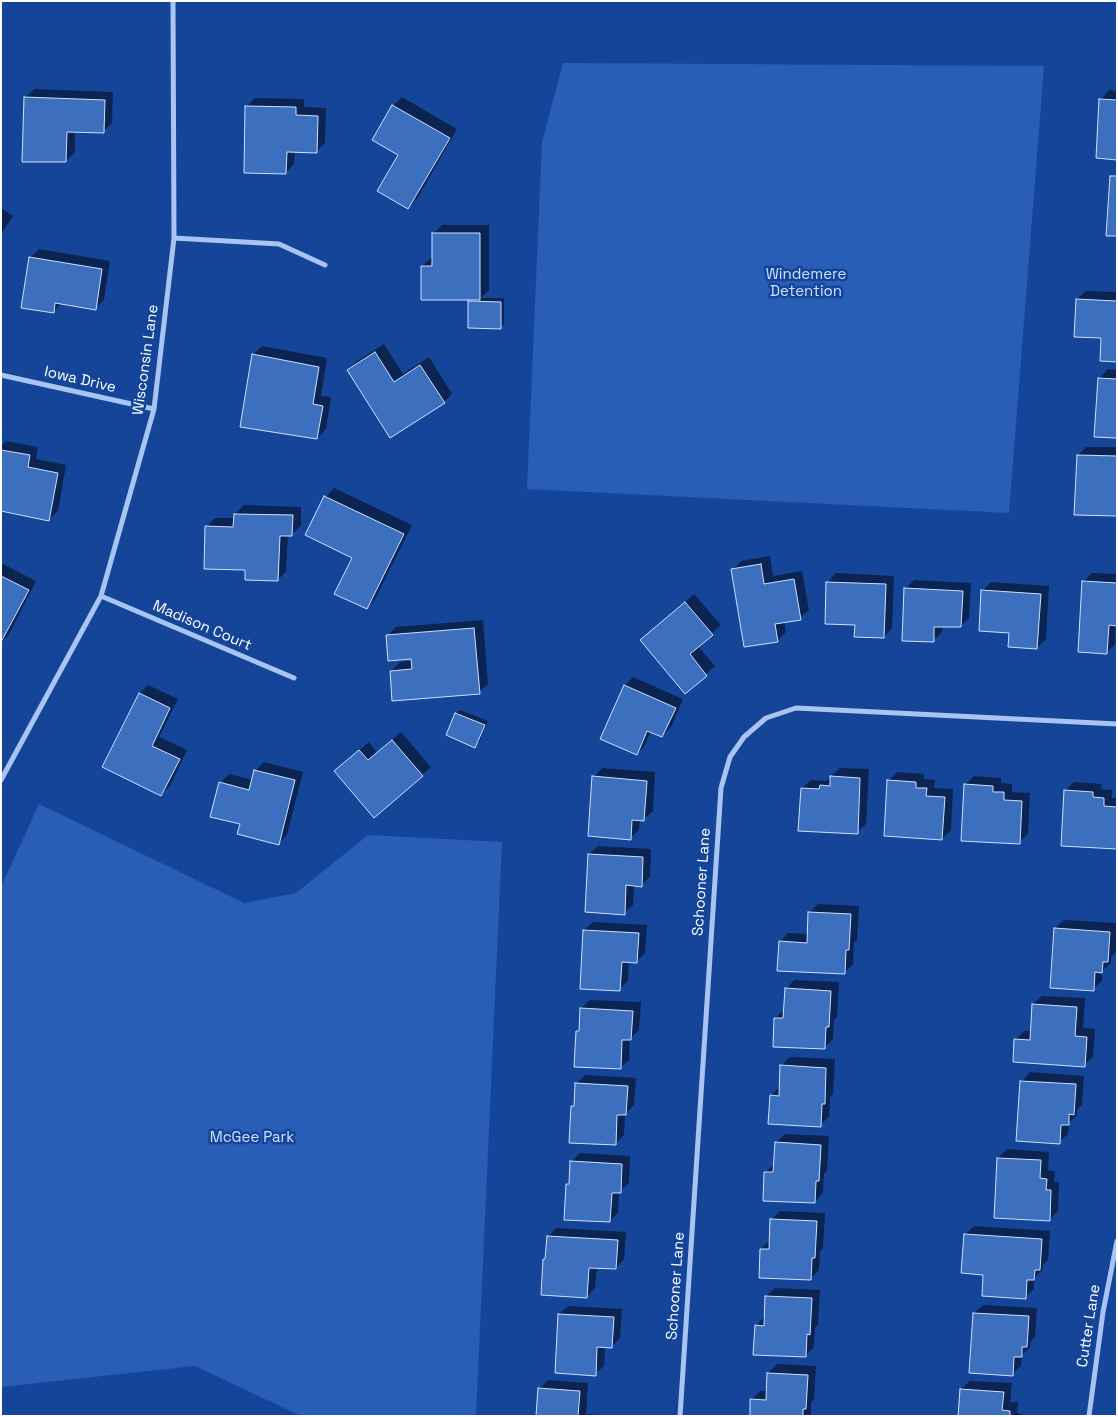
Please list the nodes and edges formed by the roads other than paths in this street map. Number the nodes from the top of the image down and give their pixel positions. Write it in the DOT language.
graph roads {
  1 [pos="173,1"];
  2 [pos="174,238"];
  3 [pos="325,265"];
  4 [pos="1,375"];
  5 [pos="154,409"];
  6 [pos="101,596"];
  7 [pos="294,678"];
  8 [pos="1117,724"];
  9 [pos="1,780"];
  10 [pos="1117,1241"];
  11 [pos="680,1416"];
  12 [pos="1089,1416"];
  1 -- 2 [label="street, Wisconsin Lane"];
  2 -- 3 [label="street"];
  2 -- 5 [label="street, Wisconsin Lane"];
  4 -- 5 [label="street, Iowa Drive"];
  5 -- 6 [label="street, Wisconsin Lane"];
  6 -- 7 [label="street, Madison Court"];
  6 -- 9 [label="street, Wisconsin Lane"];
  8 -- 11 [label="street, Schooner Lane"];
  10 -- 12 [label="street, Cutter Lane"];
}
